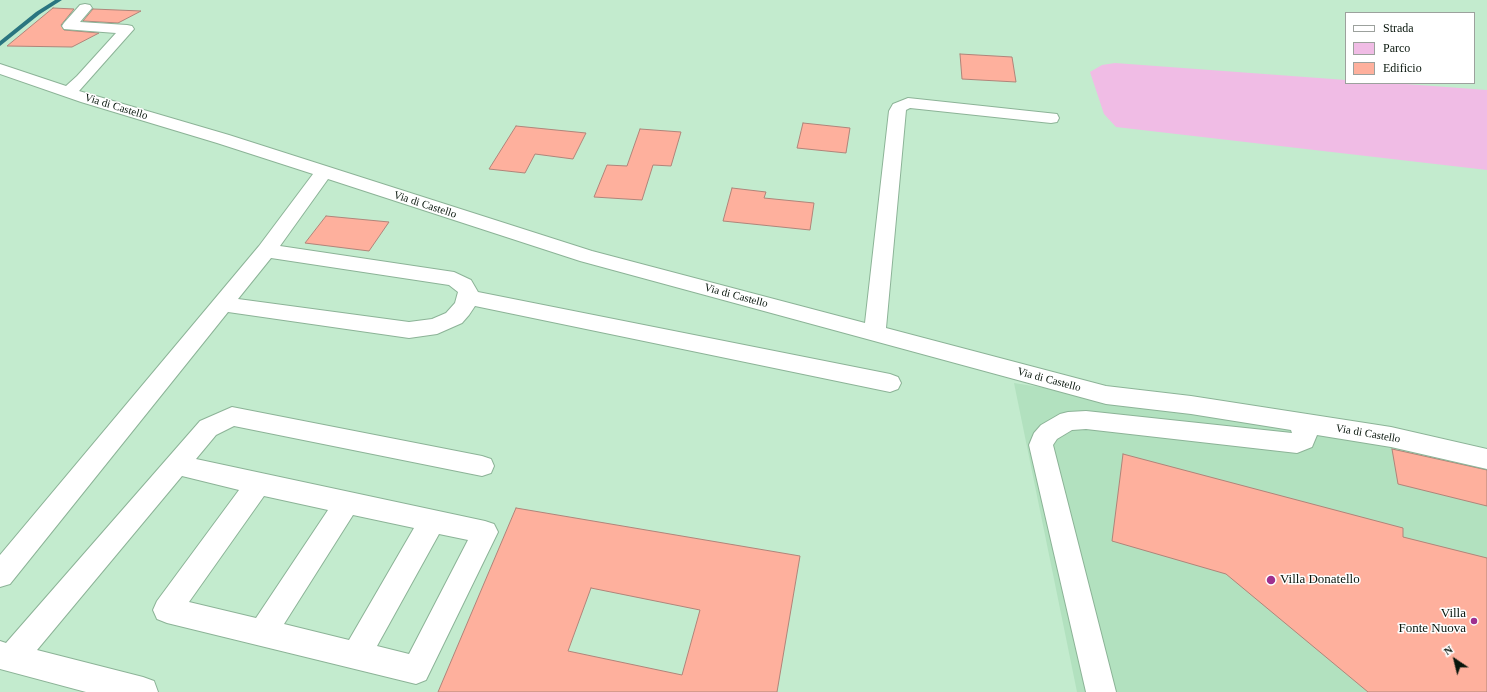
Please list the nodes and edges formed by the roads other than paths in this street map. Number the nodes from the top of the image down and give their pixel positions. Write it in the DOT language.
graph roads {
  1 [pos="85,8"];
  2 [pos="0,69"];
  3 [pos="70,92"];
  4 [pos="1051,118"];
  5 [pos="324,172"];
  6 [pos="266,251"];
  7 [pos="467,297"];
  8 [pos="222,304"];
  9 [pos="875,333"];
  10 [pos="890,383"];
  11 [pos="1300,423"];
  12 [pos="1487,459"];
  13 [pos="177,465"];
  14 [pos="482,466"];
  15 [pos="258,484"];
  16 [pos="347,503"];
  17 [pos="432,521"];
  18 [pos="0,575"];
  19 [pos="262,633"];
  20 [pos="6,656"];
  21 [pos="356,656"];
  22 [pos="143,692"];
  23 [pos="1101,692"];
  1 -- 3 [label="street"];
  2 -- 3 [label="street, Via di Castello"];
  3 -- 5 [label="street, Via di Castello"];
  4 -- 9 [label="street"];
  5 -- 6 [label="street"];
  5 -- 9 [label="street, Via di Castello"];
  6 -- 7 [label="street"];
  6 -- 8 [label="street"];
  7 -- 8 [label="street"];
  7 -- 10 [label="street"];
  8 -- 18 [label="street"];
  9 -- 11 [label="street, Via di Castello"];
  11 -- 12 [label="street, Via di Castello"];
  11 -- 23 [label="street"];
  13 -- 14 [label="street"];
  13 -- 15 [label="street"];
  13 -- 20 [label="street"];
  15 -- 16 [label="street"];
  15 -- 19 [label="street"];
  16 -- 17 [label="street"];
  16 -- 19 [label="street"];
  17 -- 21 [label="street"];
  17 -- 21 [label="street"];
  19 -- 21 [label="street"];
  20 -- 22 [label="street"];
}
